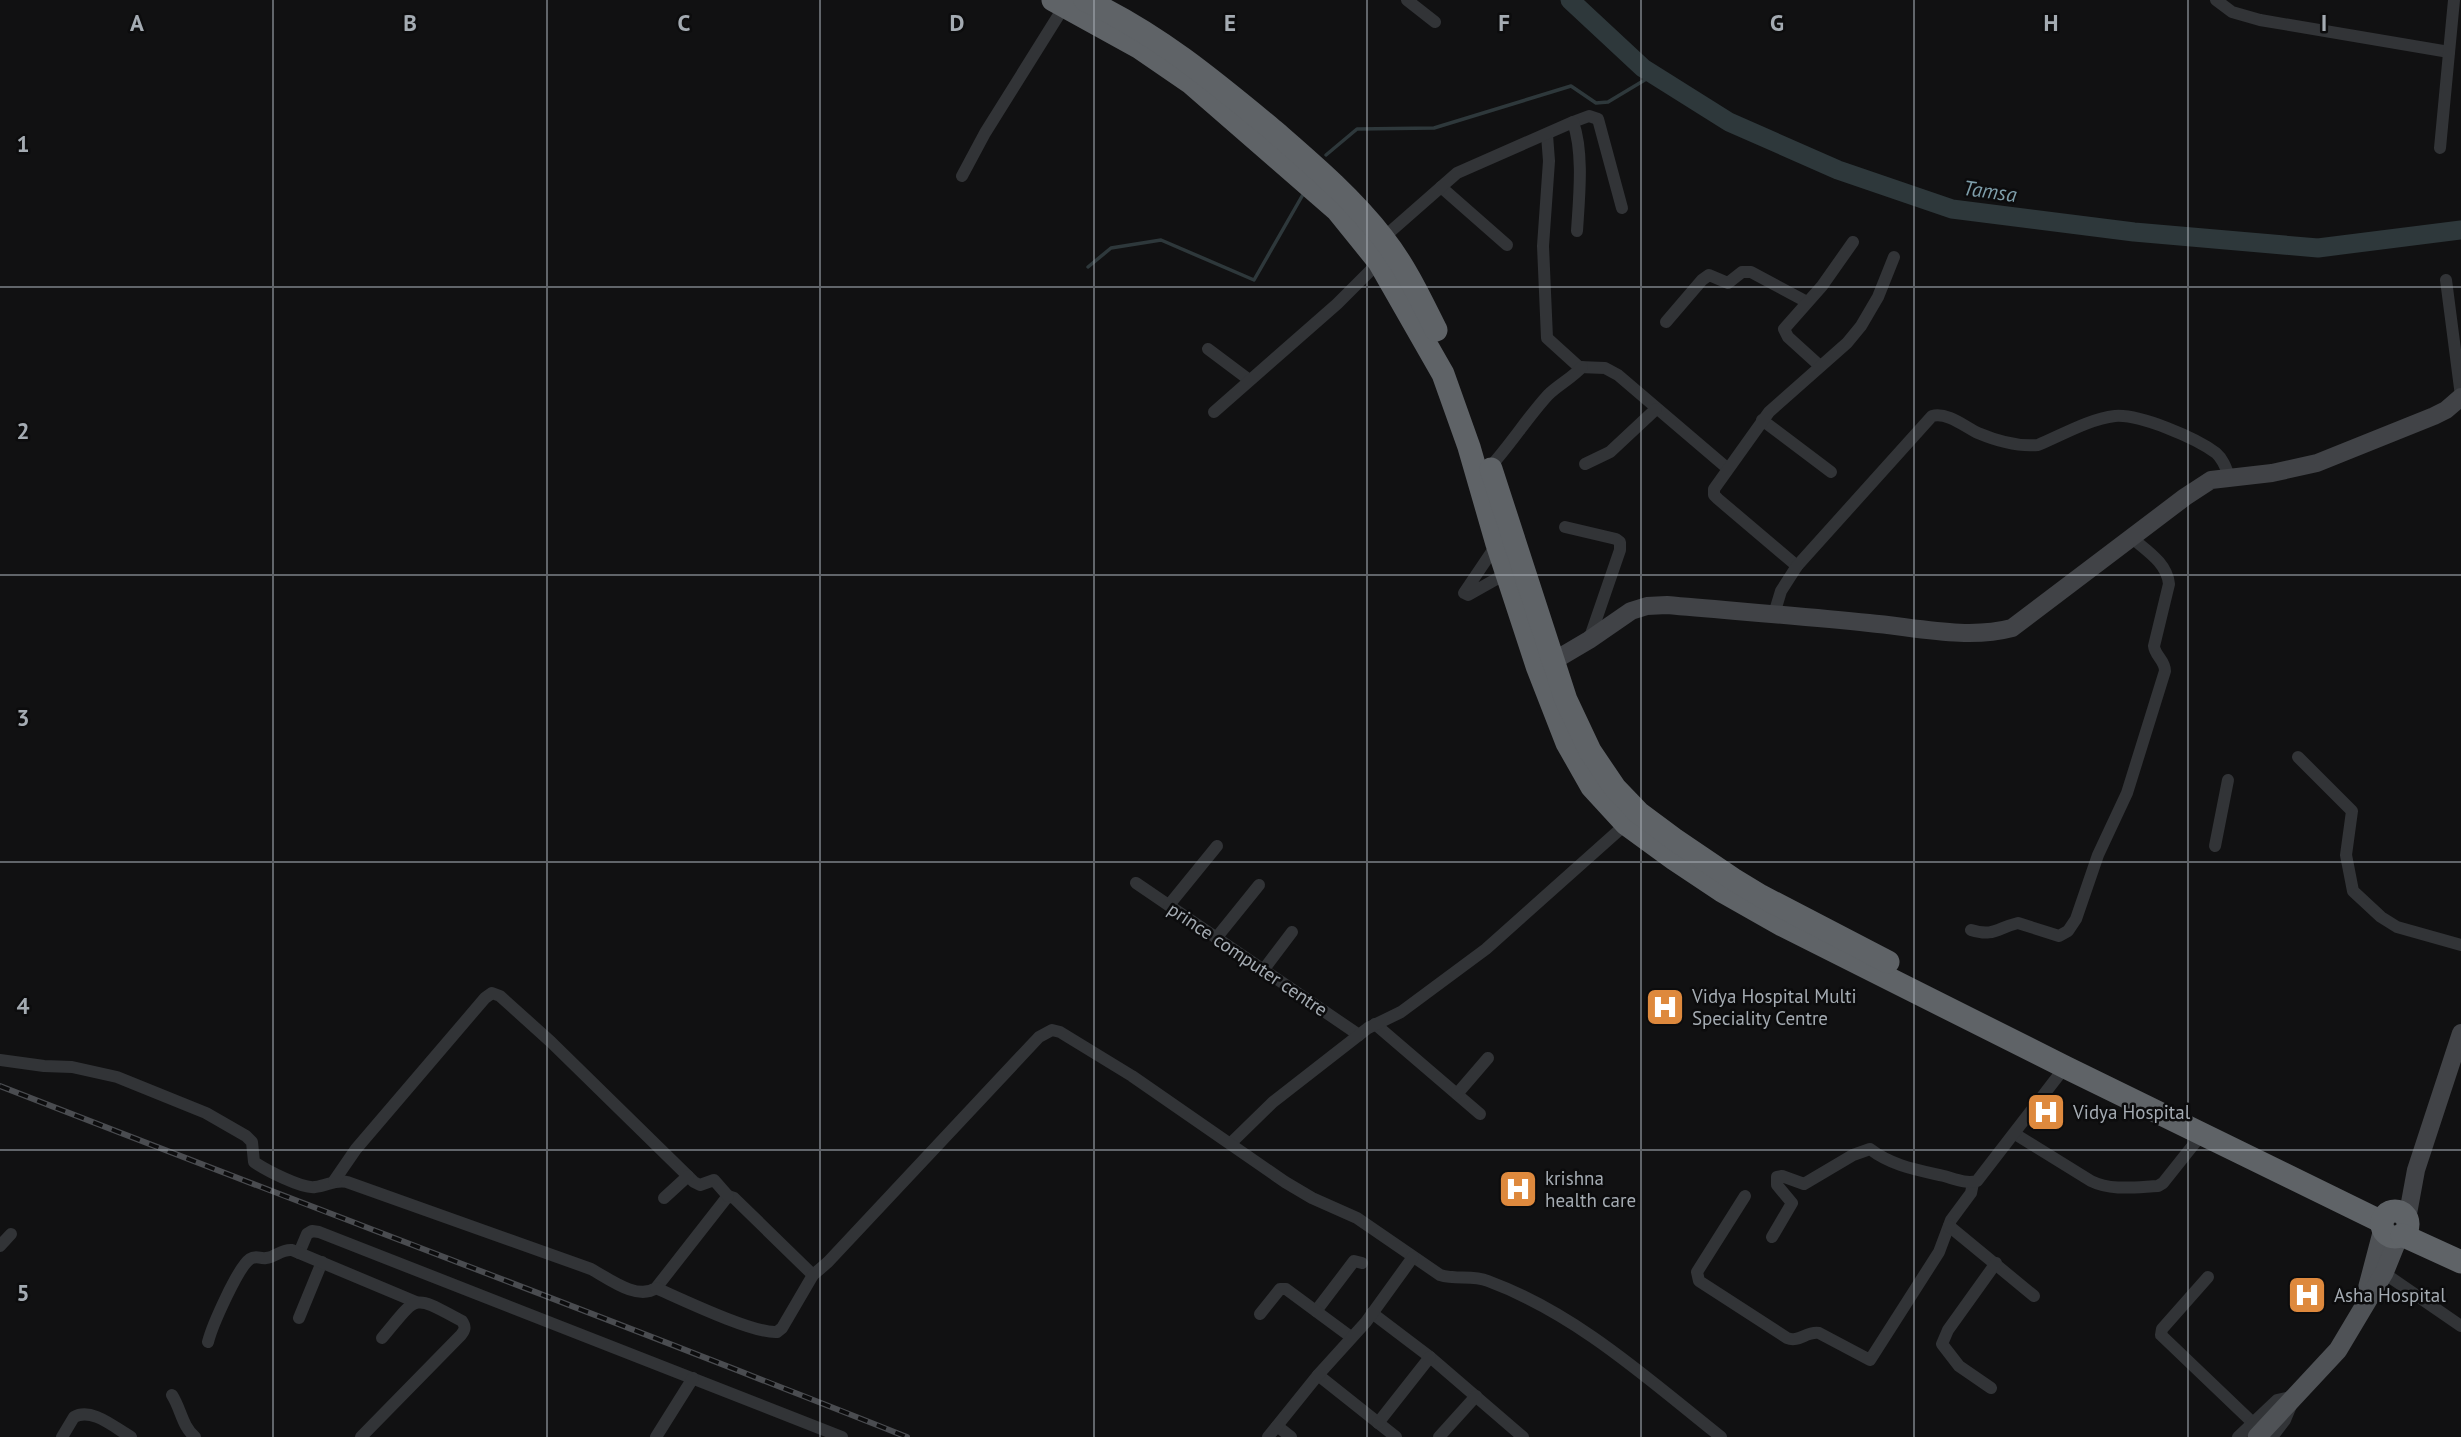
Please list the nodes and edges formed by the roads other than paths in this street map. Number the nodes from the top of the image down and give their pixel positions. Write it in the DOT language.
graph roads {
  1 [pos="1407,0"];
  2 [pos="2216,0"];
  3 [pos="2454,0"];
  4 [pos="1067,2"];
  5 [pos="1435,22"];
  6 [pos="2449,52"];
  7 [pos="1573,122"];
  8 [pos="1547,135"];
  9 [pos="2440,148"];
  10 [pos="962,176"];
  11 [pos="1441,187"];
  12 [pos="1622,208"];
  13 [pos="1577,231"];
  14 [pos="1383,237"];
  15 [pos="1853,242"];
  16 [pos="1507,246"];
  17 [pos="1894,257"];
  18 [pos="1379,262"];
  19 [pos="2446,280"];
  20 [pos="1807,302"];
  21 [pos="1666,322"];
  22 [pos="1208,349"];
  23 [pos="1820,366"];
  24 [pos="1582,367"];
  25 [pos="1248,379"];
  26 [pos="2461,397"];
  27 [pos="1656,408"];
  28 [pos="1214,412"];
  29 [pos="1762,420"];
  30 [pos="1585,464"];
  31 [pos="1490,467"];
  32 [pos="1727,468"];
  33 [pos="1831,472"];
  34 [pos="2230,477"];
  35 [pos="1564,527"];
  36 [pos="2132,538"];
  37 [pos="1497,544"];
  38 [pos="1797,566"];
  39 [pos="1507,573"];
  40 [pos="1774,614"];
  41 [pos="1589,640"];
  42 [pos="1546,666"];
  43 [pos="2298,757"];
  44 [pos="2228,780"];
  45 [pos="1626,824"];
  46 [pos="1217,846"];
  47 [pos="2215,846"];
  48 [pos="1136,883"];
  49 [pos="1259,885"];
  50 [pos="1169,905"];
  51 [pos="1971,930"];
  52 [pos="1292,932"];
  53 [pos="1217,937"];
  54 [pos="2461,945"];
  55 [pos="1264,969"];
  56 [pos="1375,1024"];
  57 [pos="2461,1033"];
  58 [pos="1359,1035"];
  59 [pos="1488,1058"];
  60 [pos="0,1060"];
  61 [pos="2065,1067"];
  62 [pos="1457,1094"];
  63 [pos="1480,1114"];
  64 [pos="2015,1134"];
  65 [pos="2202,1134"];
  66 [pos="1231,1143"];
  67 [pos="688,1175"];
  68 [pos="334,1181"];
  69 [pos="1973,1183"];
  70 [pos="728,1196"];
  71 [pos="1745,1196"];
  72 [pos="664,1198"];
  73 [pos="2396,1223"];
  74 [pos="1949,1226"];
  75 [pos="10,1234"];
  76 [pos="1772,1237"];
  77 [pos="0,1246"];
  78 [pos="2461,1247"];
  79 [pos="299,1252"];
  80 [pos="1413,1257"];
  81 [pos="322,1262"];
  82 [pos="2461,1262"];
  83 [pos="1362,1263"];
  84 [pos="1996,1263"];
  85 [pos="2384,1273"];
  86 [pos="813,1275"];
  87 [pos="2208,1277"];
  88 [pos="656,1289"];
  89 [pos="2034,1296"];
  90 [pos="415,1302"];
  91 [pos="2364,1304"];
  92 [pos="1316,1311"];
  93 [pos="1260,1314"];
  94 [pos="1372,1314"];
  95 [pos="299,1318"];
  96 [pos="2461,1326"];
  97 [pos="1351,1337"];
  98 [pos="382,1338"];
  99 [pos="208,1342"];
  100 [pos="1430,1357"];
  101 [pos="1318,1375"];
  102 [pos="693,1378"];
  103 [pos="1991,1388"];
  104 [pos="172,1395"];
  105 [pos="1476,1396"];
  106 [pos="2295,1396"];
  107 [pos="1378,1423"];
  108 [pos="2254,1429"];
  109 [pos="1272,1432"];
  110 [pos="62,1437"];
  111 [pos="131,1437"];
  112 [pos="195,1437"];
  113 [pos="361,1437"];
  114 [pos="656,1437"];
  115 [pos="842,1437"];
  116 [pos="1291,1437"];
  117 [pos="1396,1437"];
  118 [pos="1439,1437"];
  119 [pos="1522,1437"];
  120 [pos="1721,1437"];
  121 [pos="2238,1437"];
  122 [pos="2272,1437"];
  1 -- 5 [label="street"];
  2 -- 6 [label="street"];
  3 -- 6 [label="street"];
  4 -- 10 [label="street"];
  4 -- 14 [label="highway"];
  4 -- 18 [label="highway"];
  6 -- 9 [label="street"];
  7 -- 8 [label="street"];
  7 -- 12 [label="street"];
  7 -- 13 [label="street"];
  8 -- 11 [label="street"];
  8 -- 24 [label="street"];
  11 -- 14 [label="street"];
  11 -- 16 [label="street"];
  14 -- 31 [label="highway"];
  15 -- 20 [label="street"];
  17 -- 23 [label="street"];
  18 -- 25 [label="street"];
  18 -- 37 [label="highway"];
  19 -- 26 [label="street"];
  20 -- 21 [label="street"];
  20 -- 23 [label="street"];
  22 -- 25 [label="street"];
  23 -- 29 [label="street"];
  24 -- 27 [label="street"];
  24 -- 31 [label="street"];
  25 -- 28 [label="street"];
  26 -- 34 [label="street"];
  27 -- 30 [label="street"];
  27 -- 32 [label="street"];
  29 -- 32 [label="street"];
  29 -- 33 [label="street"];
  31 -- 42 [label="highway"];
  32 -- 38 [label="street"];
  34 -- 36 [label="street"];
  34 -- 38 [label="street"];
  35 -- 41 [label="street"];
  36 -- 40 [label="street"];
  36 -- 51 [label="street"];
  37 -- 39 [label="highway"];
  37 -- 39 [label="street"];
  38 -- 40 [label="street"];
  39 -- 42 [label="highway"];
  40 -- 41 [label="street"];
  41 -- 42 [label="street"];
  42 -- 45 [label="highway"];
  42 -- 73 [label="highway"];
  43 -- 54 [label="street"];
  44 -- 47 [label="street"];
  45 -- 56 [label="street"];
  45 -- 61 [label="highway"];
  46 -- 50 [label="street"];
  48 -- 50 [label="street, prince computer centre"];
  49 -- 53 [label="street"];
  50 -- 53 [label="street, prince computer centre"];
  52 -- 55 [label="street"];
  53 -- 55 [label="street, prince computer centre"];
  55 -- 58 [label="street, prince computer centre"];
  56 -- 58 [label="street"];
  56 -- 62 [label="street"];
  57 -- 73 [label="street"];
  58 -- 66 [label="street"];
  59 -- 62 [label="street"];
  60 -- 68 [label="street"];
  61 -- 64 [label="street"];
  61 -- 65 [label="highway"];
  62 -- 63 [label="street"];
  64 -- 65 [label="street"];
  64 -- 69 [label="street"];
  65 -- 73 [label="highway"];
  66 -- 80 [label="street"];
  66 -- 86 [label="street"];
  67 -- 68 [label="street"];
  67 -- 70 [label="street"];
  67 -- 72 [label="street"];
  68 -- 88 [label="street"];
  69 -- 74 [label="street"];
  69 -- 76 [label="street"];
  70 -- 86 [label="street"];
  70 -- 88 [label="street"];
  71 -- 74 [label="street"];
  73 -- 78 [label="highway"];
  73 -- 82 [label="highway"];
  73 -- 85 [label="main road"];
  73 -- 91 [label="main road"];
  74 -- 84 [label="street"];
  75 -- 77 [label="street"];
  79 -- 81 [label="street"];
  79 -- 99 [label="street"];
  79 -- 102 [label="street"];
  80 -- 94 [label="street"];
  80 -- 120 [label="street"];
  81 -- 90 [label="street"];
  81 -- 95 [label="street"];
  83 -- 92 [label="street"];
  84 -- 89 [label="street"];
  84 -- 103 [label="street"];
  85 -- 91 [label="main road"];
  85 -- 96 [label="street"];
  86 -- 88 [label="street"];
  87 -- 108 [label="street"];
  90 -- 98 [label="street"];
  90 -- 113 [label="street"];
  91 -- 106 [label="main road"];
  92 -- 93 [label="street"];
  92 -- 97 [label="street"];
  94 -- 97 [label="street"];
  94 -- 100 [label="street"];
  97 -- 101 [label="street"];
  100 -- 105 [label="street"];
  100 -- 107 [label="street"];
  101 -- 107 [label="street"];
  101 -- 109 [label="street"];
  102 -- 114 [label="street"];
  102 -- 115 [label="street"];
  104 -- 112 [label="street"];
  105 -- 118 [label="street"];
  105 -- 119 [label="street"];
  106 -- 108 [label="main road"];
  106 -- 108 [label="street"];
  106 -- 122 [label="street"];
  107 -- 117 [label="street"];
  108 -- 121 [label="street"];
  109 -- 116 [label="street"];
  110 -- 111 [label="street"];
}
